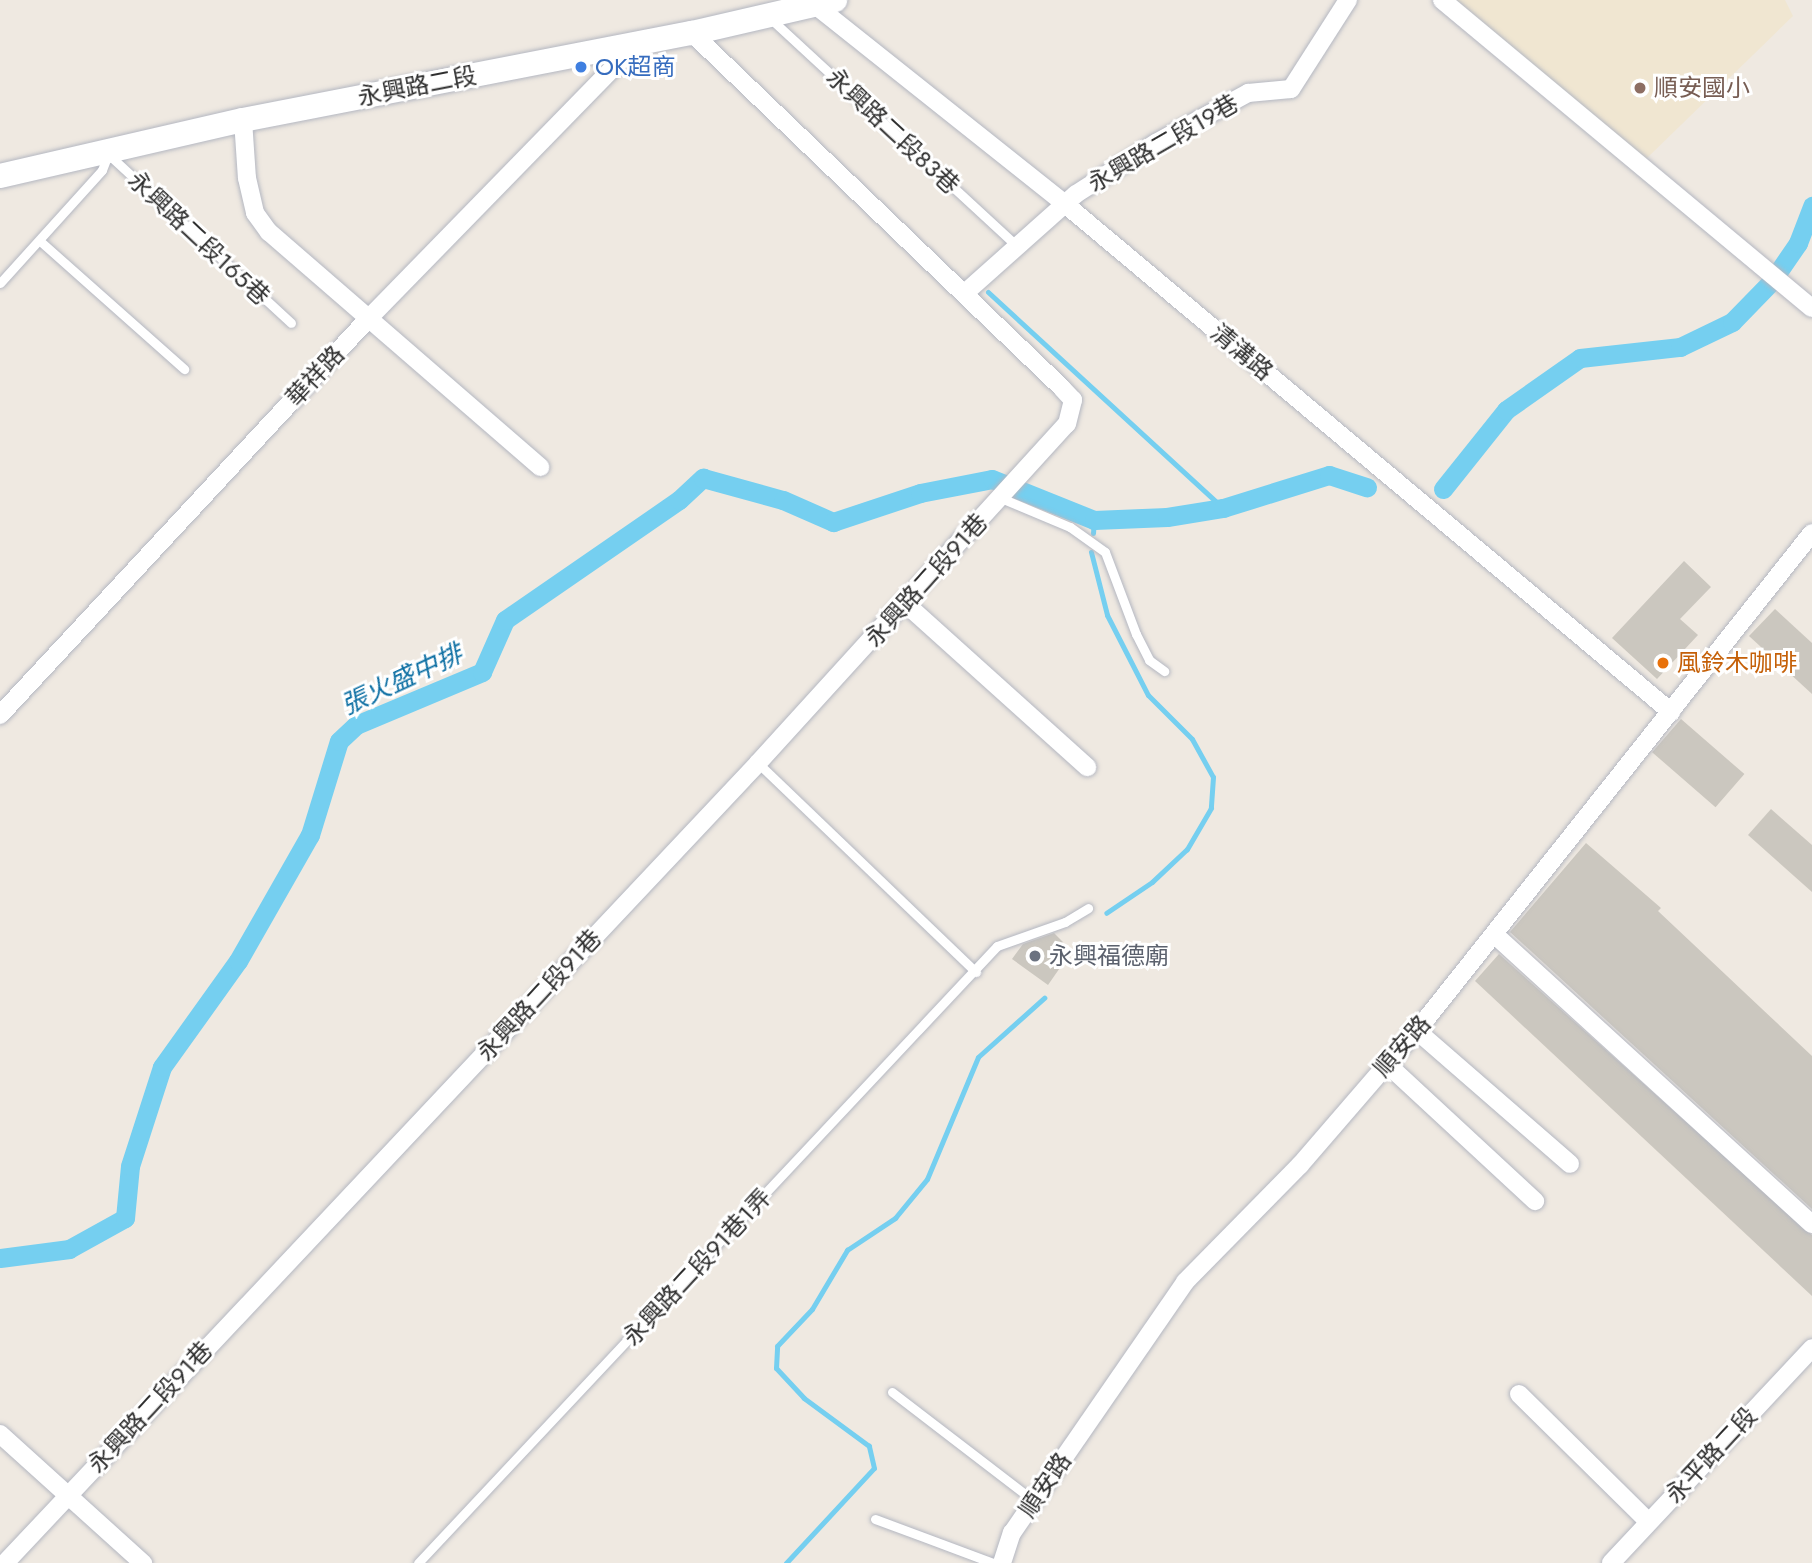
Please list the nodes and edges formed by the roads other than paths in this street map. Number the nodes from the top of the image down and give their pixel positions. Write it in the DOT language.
graph roads {
  1 [pos="1348,0"];
  2 [pos="1442,0"];
  3 [pos="820,2"];
  4 [pos="768,16"];
  5 [pos="692,33"];
  6 [pos="636,44"];
  7 [pos="243,120"];
  8 [pos="108,154"];
  9 [pos="0,176"];
  10 [pos="1065,204"];
  11 [pos="40,241"];
  12 [pos="1017,246"];
  13 [pos="0,283"];
  14 [pos="966,292"];
  15 [pos="1812,308"];
  16 [pos="368,319"];
  17 [pos="291,323"];
  18 [pos="184,369"];
  19 [pos="540,467"];
  20 [pos="1004,495"];
  21 [pos="1812,533"];
  22 [pos="906,604"];
  23 [pos="1164,671"];
  24 [pos="1671,712"];
  25 [pos="0,715"];
  26 [pos="758,763"];
  27 [pos="1087,767"];
  28 [pos="1088,908"];
  29 [pos="1494,934"];
  30 [pos="976,972"];
  31 [pos="1416,1030"];
  32 [pos="1387,1064"];
  33 [pos="1570,1164"];
  34 [pos="1535,1201"];
  35 [pos="1812,1224"];
  36 [pos="1812,1348"];
  37 [pos="892,1392"];
  38 [pos="1518,1394"];
  39 [pos="0,1434"];
  40 [pos="68,1494"];
  41 [pos="1034,1501"];
  42 [pos="875,1519"];
  43 [pos="1650,1522"];
  44 [pos="5,1563"];
  45 [pos="144,1563"];
  46 [pos="418,1563"];
  47 [pos="993,1563"];
  48 [pos="1002,1563"];
  49 [pos="1611,1563"];
  1 -- 10 [label="street, 永興路二段19巷"];
  2 -- 15 [label="street"];
  3 -- 4 [label="street, 永興路二段"];
  3 -- 10 [label="street, 清溝路"];
  4 -- 5 [label="street, 永興路二段"];
  4 -- 12 [label="lane, 永興路二段83巷"];
  5 -- 6 [label="street, 永興路二段"];
  5 -- 14 [label="street"];
  6 -- 7 [label="street, 永興路二段"];
  6 -- 16 [label="street, 華祥路"];
  7 -- 8 [label="street, 永興路二段"];
  7 -- 16 [label="street"];
  8 -- 9 [label="street, 永興路二段"];
  8 -- 11 [label="lane"];
  8 -- 17 [label="lane, 永興路二段165巷"];
  10 -- 12 [label="street, 永興路二段19巷"];
  10 -- 24 [label="street, 清溝路"];
  11 -- 13 [label="lane"];
  11 -- 18 [label="lane"];
  12 -- 14 [label="street, 永興路二段19巷"];
  14 -- 20 [label="street, 永興路二段91巷"];
  16 -- 19 [label="street"];
  16 -- 25 [label="street, 華祥路"];
  20 -- 22 [label="street, 永興路二段91巷"];
  20 -- 23 [label="lane"];
  21 -- 24 [label="street, 順安路"];
  22 -- 26 [label="street, 永興路二段91巷"];
  22 -- 27 [label="street"];
  24 -- 29 [label="street, 順安路"];
  26 -- 30 [label="lane"];
  26 -- 40 [label="street, 永興路二段91巷"];
  28 -- 30 [label="lane, 永興路二段91巷1弄"];
  29 -- 31 [label="street, 順安路"];
  29 -- 35 [label="street"];
  30 -- 46 [label="lane, 永興路二段91巷1弄"];
  31 -- 32 [label="street, 順安路"];
  31 -- 33 [label="street"];
  32 -- 34 [label="street"];
  32 -- 41 [label="street, 順安路"];
  36 -- 43 [label="street, 永平路二段"];
  37 -- 41 [label="lane"];
  38 -- 43 [label="street"];
  39 -- 40 [label="street"];
  40 -- 44 [label="street, 永興路二段91巷"];
  40 -- 45 [label="street"];
  41 -- 48 [label="street, 順安路"];
  42 -- 47 [label="lane"];
  43 -- 49 [label="street, 永平路二段"];
}
